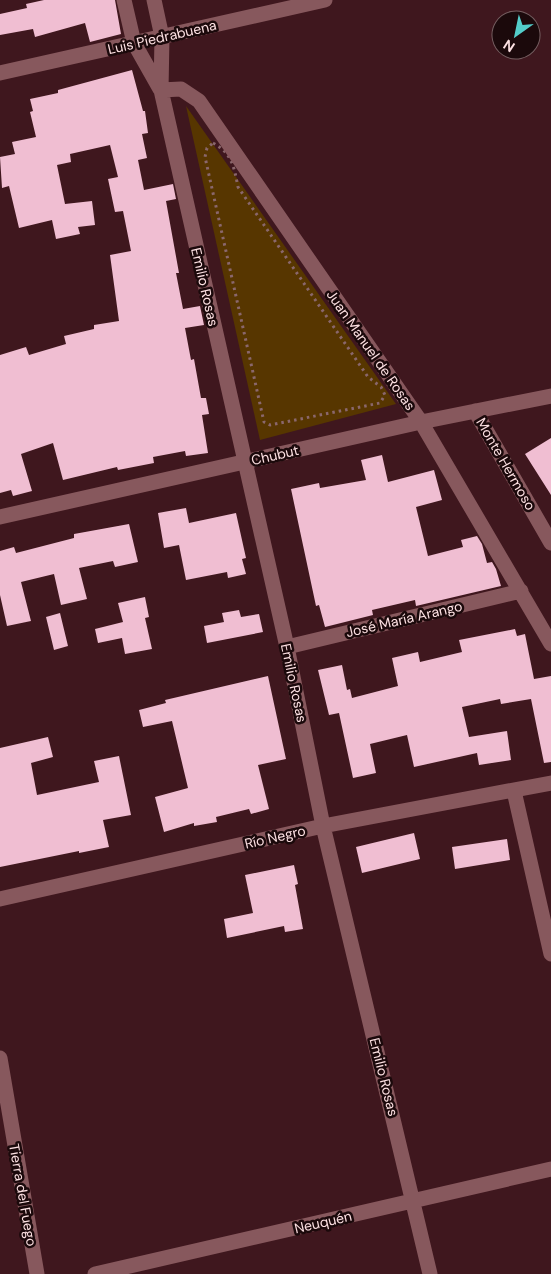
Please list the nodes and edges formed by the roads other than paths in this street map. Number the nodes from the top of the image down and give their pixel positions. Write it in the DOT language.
graph roads {
  1 [pos="124,0"];
  2 [pos="154,0"];
  3 [pos="325,0"];
  4 [pos="162,37"];
  5 [pos="134,43"];
  6 [pos="0,73"];
  7 [pos="161,90"];
  8 [pos="551,396"];
  9 [pos="476,411"];
  10 [pos="421,422"];
  11 [pos="245,462"];
  12 [pos="0,517"];
  13 [pos="551,543"];
  14 [pos="521,591"];
  15 [pos="551,644"];
  16 [pos="287,646"];
  17 [pos="551,783"];
  18 [pos="514,791"];
  19 [pos="323,826"];
  20 [pos="0,899"];
  21 [pos="551,954"];
  22 [pos="0,1058"];
  23 [pos="551,1169"];
  24 [pos="414,1201"];
  25 [pos="37,1274"];
  26 [pos="95,1274"];
  27 [pos="430,1274"];
  1 -- 5 [label="street, Emilio Rosas"];
  2 -- 4 [label="street, Emilio Rosas"];
  3 -- 4 [label="street, Luis Piedrabuena"];
  4 -- 5 [label="street, Luis Piedrabuena"];
  4 -- 7 [label="street, Emilio Rosas"];
  5 -- 6 [label="street, Luis Piedrabuena"];
  5 -- 7 [label="street, Emilio Rosas"];
  7 -- 10 [label="street, Juan Manuel de Rosas"];
  7 -- 11 [label="street, Emilio Rosas"];
  8 -- 9 [label="street, Chubut"];
  9 -- 10 [label="street, Chubut"];
  9 -- 13 [label="street, Monte Hermoso"];
  10 -- 11 [label="street, Chubut"];
  10 -- 14 [label="street, Juan Manuel de Rosas"];
  11 -- 12 [label="street, Chubut"];
  11 -- 16 [label="street, Emilio Rosas"];
  14 -- 15 [label="street, Juan Manuel de Rosas"];
  14 -- 16 [label="street, José María Arango"];
  16 -- 19 [label="street, Emilio Rosas"];
  17 -- 18 [label="street, Río Negro"];
  18 -- 19 [label="street, Río Negro"];
  18 -- 21 [label="street"];
  19 -- 20 [label="street, Río Negro"];
  19 -- 24 [label="street, Emilio Rosas"];
  22 -- 25 [label="street, Tierra del Fuego"];
  23 -- 24 [label="street, Neuquén"];
  24 -- 26 [label="street, Neuquén"];
  24 -- 27 [label="street, Emilio Rosas"];
}
